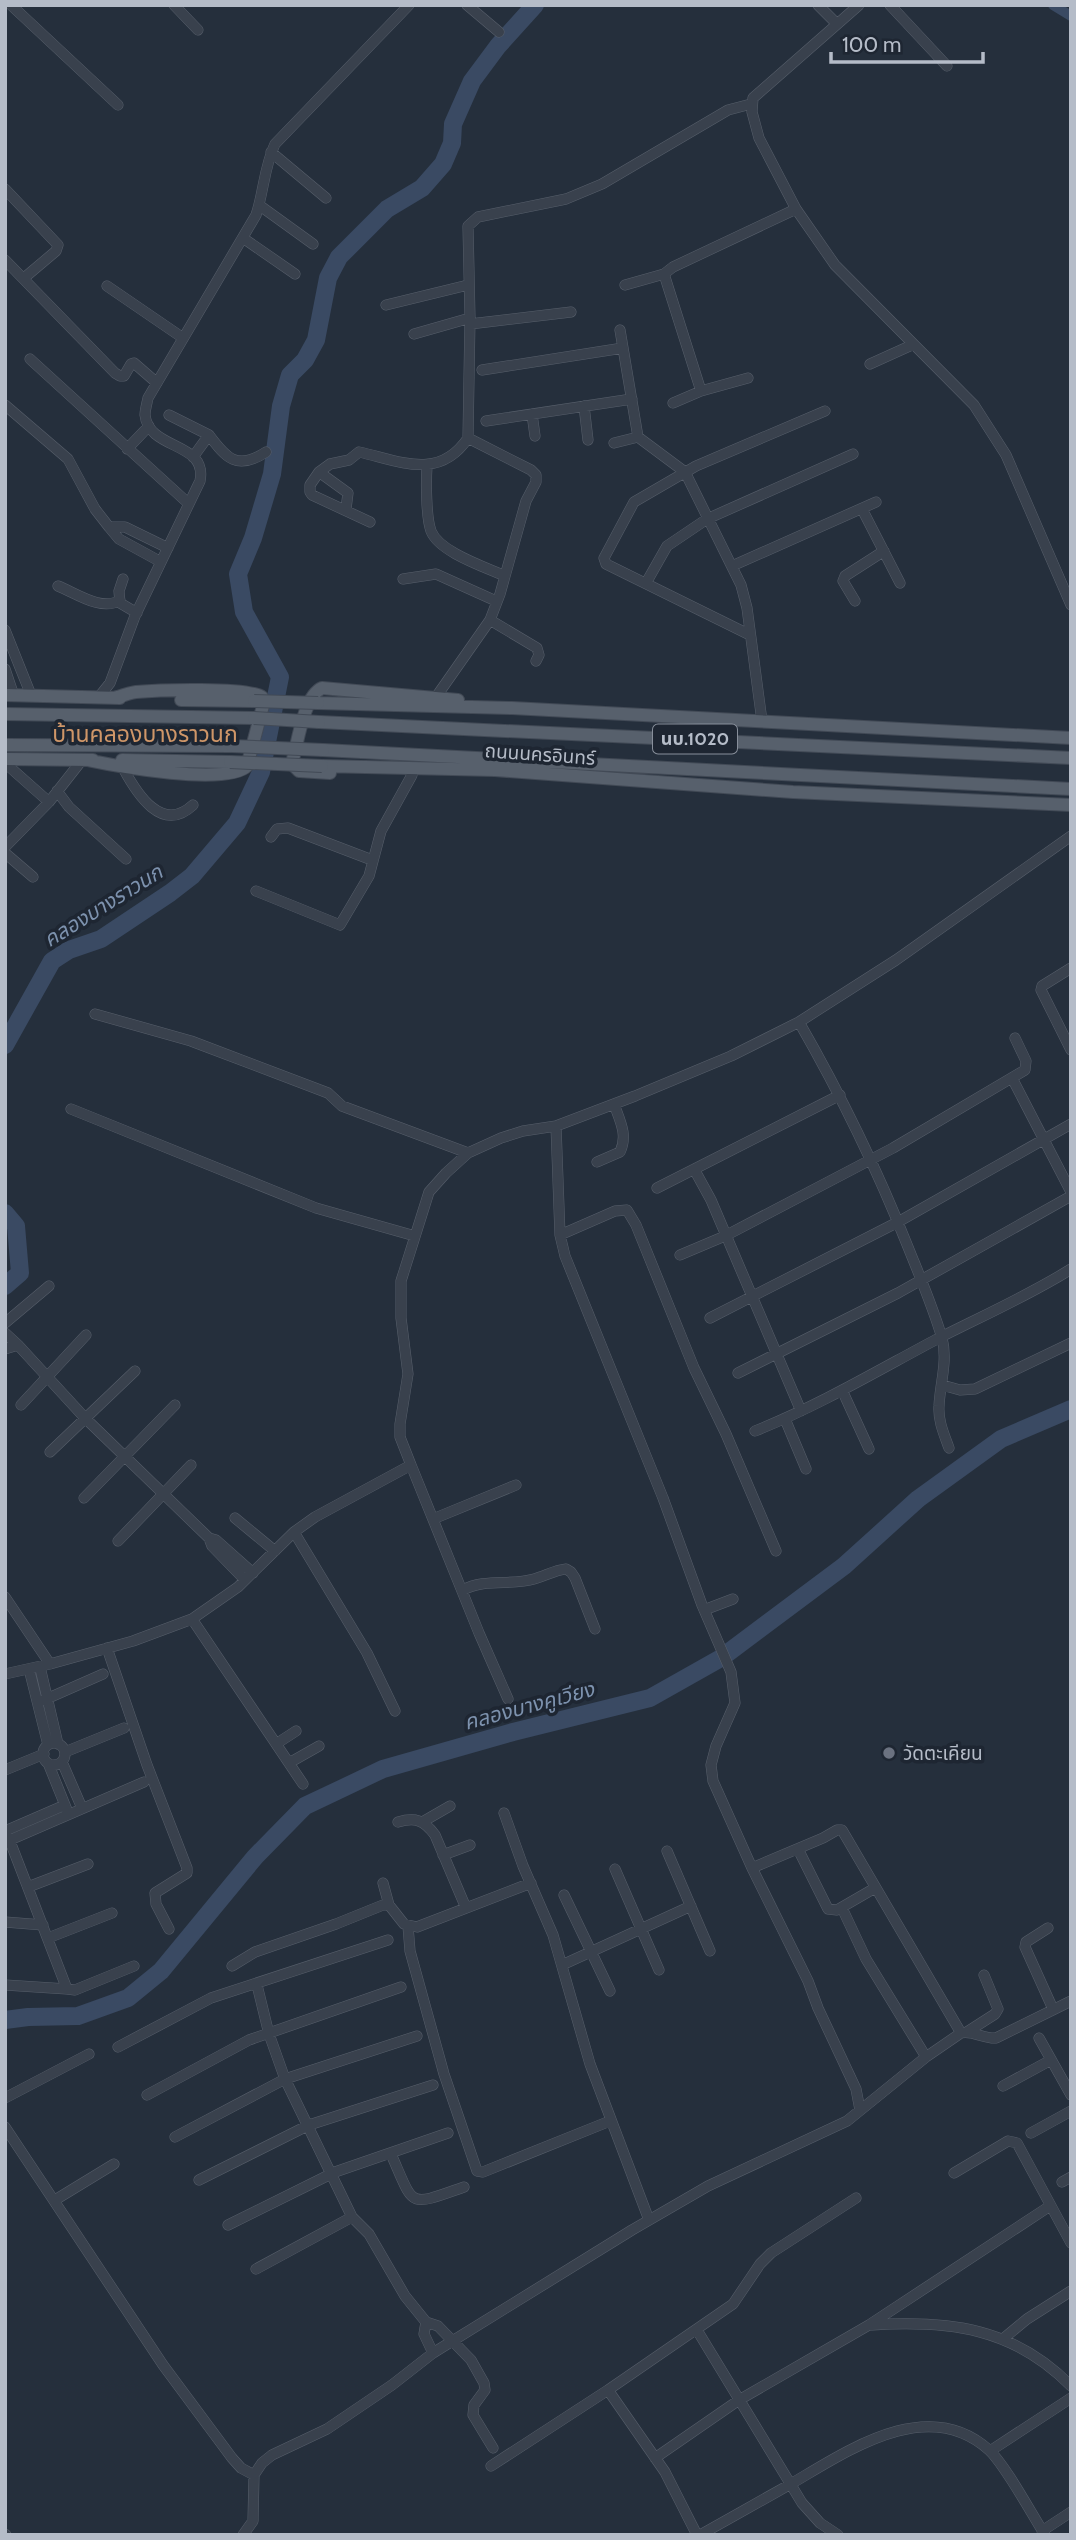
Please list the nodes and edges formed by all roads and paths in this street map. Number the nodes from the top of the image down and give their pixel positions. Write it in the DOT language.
graph roads {
  1 [pos="11,5"];
  2 [pos="174,5"];
  3 [pos="409,5"];
  4 [pos="467,5"];
  5 [pos="818,5"];
  6 [pos="859,5"];
  7 [pos="890,5"];
  8 [pos="837,24"];
  9 [pos="198,30"];
  10 [pos="499,32"];
  11 [pos="947,66"];
  12 [pos="752,101"];
  13 [pos="118,105"];
  14 [pos="271,152"];
  15 [pos="5,189"];
  16 [pos="326,198"];
  17 [pos="259,205"];
  18 [pos="796,209"];
  19 [pos="243,238"];
  20 [pos="313,244"];
  21 [pos="5,260"];
  22 [pos="295,274"];
  23 [pos="664,274"];
  24 [pos="24,278"];
  25 [pos="468,285"];
  26 [pos="625,285"];
  27 [pos="107,286"];
  28 [pos="386,305"];
  29 [pos="571,312"];
  30 [pos="470,321"];
  31 [pos="620,330"];
  32 [pos="414,334"];
  33 [pos="183,338"];
  34 [pos="912,345"];
  35 [pos="623,348"];
  36 [pos="30,359"];
  37 [pos="870,364"];
  38 [pos="482,370"];
  39 [pos="748,378"];
  40 [pos="157,383"];
  41 [pos="701,391"];
  42 [pos="632,399"];
  43 [pos="673,403"];
  44 [pos="5,405"];
  45 [pos="584,406"];
  46 [pos="825,411"];
  47 [pos="532,414"];
  48 [pos="169,415"];
  49 [pos="486,421"];
  50 [pos="149,426"];
  51 [pos="209,435"];
  52 [pos="535,436"];
  53 [pos="638,437"];
  54 [pos="468,438"];
  55 [pos="588,440"];
  56 [pos="614,443"];
  57 [pos="127,449"];
  58 [pos="265,452"];
  59 [pos="853,454"];
  60 [pos="193,457"];
  61 [pos="427,466"];
  62 [pos="319,472"];
  63 [pos="685,472"];
  64 [pos="876,502"];
  65 [pos="189,504"];
  66 [pos="346,509"];
  67 [pos="862,509"];
  68 [pos="707,519"];
  69 [pos="370,522"];
  70 [pos="109,527"];
  71 [pos="168,548"];
  72 [pos="884,551"];
  73 [pos="161,562"];
  74 [pos="732,566"];
  75 [pos="505,576"];
  76 [pos="124,579"];
  77 [pos="403,579"];
  78 [pos="646,583"];
  79 [pos="900,583"];
  80 [pos="58,586"];
  81 [pos="120,600"];
  82 [pos="496,601"];
  83 [pos="855,601"];
  84 [pos="1071,605"];
  85 [pos="137,613"];
  86 [pos="490,620"];
  87 [pos="5,630"];
  88 [pos="750,635"];
  89 [pos="536,661"];
  90 [pos="5,669"];
  91 [pos="31,695"];
  92 [pos="10,696"];
  93 [pos="436,697"];
  94 [pos="98,698"];
  95 [pos="115,698"];
  96 [pos="512,708"];
  97 [pos="5,714"];
  98 [pos="762,721"];
  99 [pos="1071,738"];
  100 [pos="5,745"];
  101 [pos="1071,758"];
  102 [pos="84,760"];
  103 [pos="5,761"];
  104 [pos="123,768"];
  105 [pos="495,770"];
  106 [pos="412,775"];
  107 [pos="1071,789"];
  108 [pos="57,791"];
  109 [pos="49,802"];
  110 [pos="193,805"];
  111 [pos="1071,806"];
  112 [pos="1071,836"];
  113 [pos="271,837"];
  114 [pos="5,847"];
  115 [pos="5,853"];
  116 [pos="125,859"];
  117 [pos="372,860"];
  118 [pos="33,877"];
  119 [pos="256,891"];
  120 [pos="1071,968"];
  121 [pos="95,1014"];
  122 [pos="799,1022"];
  123 [pos="1015,1038"];
  124 [pos="1071,1050"];
  125 [pos="1012,1077"];
  126 [pos="840,1095"];
  127 [pos="614,1104"];
  128 [pos="71,1109"];
  129 [pos="1071,1124"];
  130 [pos="556,1126"];
  131 [pos="1042,1139"];
  132 [pos="468,1153"];
  133 [pos="872,1159"];
  134 [pos="597,1162"];
  135 [pos="694,1169"];
  136 [pos="657,1188"];
  137 [pos="1071,1194"];
  138 [pos="898,1222"];
  139 [pos="561,1235"];
  140 [pos="415,1236"];
  141 [pos="726,1236"];
  142 [pos="680,1255"];
  143 [pos="1070,1273"];
  144 [pos="921,1279"];
  145 [pos="49,1286"];
  146 [pos="751,1297"];
  147 [pos="710,1318"];
  148 [pos="5,1323"];
  149 [pos="5,1333"];
  150 [pos="86,1335"];
  151 [pos="942,1337"];
  152 [pos="1071,1343"];
  153 [pos="18,1345"];
  154 [pos="5,1349"];
  155 [pos="776,1355"];
  156 [pos="135,1371"];
  157 [pos="738,1373"];
  158 [pos="46,1378"];
  159 [pos="942,1385"];
  160 [pos="842,1390"];
  161 [pos="20,1405"];
  162 [pos="175,1405"];
  163 [pos="801,1411"];
  164 [pos="85,1418"];
  165 [pos="786,1419"];
  166 [pos="755,1431"];
  167 [pos="948,1448"];
  168 [pos="869,1449"];
  169 [pos="50,1452"];
  170 [pos="125,1457"];
  171 [pos="191,1465"];
  172 [pos="411,1465"];
  173 [pos="806,1469"];
  174 [pos="516,1485"];
  175 [pos="162,1495"];
  176 [pos="84,1498"];
  177 [pos="234,1518"];
  178 [pos="433,1518"];
  179 [pos="294,1532"];
  180 [pos="118,1541"];
  181 [pos="275,1551"];
  182 [pos="776,1551"];
  183 [pos="249,1577"];
  184 [pos="463,1590"];
  185 [pos="5,1597"];
  186 [pos="733,1599"];
  187 [pos="704,1610"];
  188 [pos="192,1619"];
  189 [pos="595,1629"];
  190 [pos="107,1648"];
  191 [pos="45,1665"];
  192 [pos="29,1669"];
  193 [pos="5,1674"];
  194 [pos="103,1674"];
  195 [pos="508,1699"];
  196 [pos="42,1701"];
  197 [pos="395,1712"];
  198 [pos="124,1728"];
  199 [pos="296,1731"];
  200 [pos="276,1744"];
  201 [pos="319,1746"];
  202 [pos="54,1753"];
  203 [pos="289,1763"];
  204 [pos="5,1770"];
  205 [pos="144,1782"];
  206 [pos="303,1784"];
  207 [pos="450,1806"];
  208 [pos="82,1808"];
  209 [pos="67,1810"];
  210 [pos="504,1813"];
  211 [pos="424,1821"];
  212 [pos="398,1822"];
  213 [pos="7,1834"];
  214 [pos="470,1845"];
  215 [pos="799,1849"];
  216 [pos="667,1851"];
  217 [pos="443,1855"];
  218 [pos="88,1864"];
  219 [pos="752,1868"];
  220 [pos="615,1869"];
  221 [pos="383,1883"];
  222 [pos="531,1883"];
  223 [pos="28,1887"];
  224 [pos="875,1888"];
  225 [pos="564,1895"];
  226 [pos="389,1905"];
  227 [pos="691,1906"];
  228 [pos="466,1908"];
  229 [pos="842,1908"];
  230 [pos="112,1913"];
  231 [pos="5,1923"];
  232 [pos="43,1925"];
  233 [pos="408,1926"];
  234 [pos="640,1928"];
  235 [pos="1048,1928"];
  236 [pos="169,1929"];
  237 [pos="48,1938"];
  238 [pos="388,1940"];
  239 [pos="591,1951"];
  240 [pos="710,1951"];
  241 [pos="562,1965"];
  242 [pos="134,1966"];
  243 [pos="232,1966"];
  244 [pos="659,1970"];
  245 [pos="984,1975"];
  246 [pos="257,1984"];
  247 [pos="5,1985"];
  248 [pos="401,1987"];
  249 [pos="68,1989"];
  250 [pos="610,1991"];
  251 [pos="1071,2001"];
  252 [pos="1053,2009"];
  253 [pos="964,2032"];
  254 [pos="269,2034"];
  255 [pos="417,2036"];
  256 [pos="1039,2038"];
  257 [pos="118,2047"];
  258 [pos="89,2054"];
  259 [pos="926,2057"];
  260 [pos="1051,2060"];
  261 [pos="285,2080"];
  262 [pos="433,2085"];
  263 [pos="1003,2085"];
  264 [pos="147,2095"];
  265 [pos="1071,2095"];
  266 [pos="5,2098"];
  267 [pos="860,2110"];
  268 [pos="1071,2112"];
  269 [pos="610,2121"];
  270 [pos="309,2126"];
  271 [pos="5,2127"];
  272 [pos="448,2133"];
  273 [pos="1031,2133"];
  274 [pos="175,2137"];
  275 [pos="391,2154"];
  276 [pos="114,2164"];
  277 [pos="954,2173"];
  278 [pos="331,2174"];
  279 [pos="199,2180"];
  280 [pos="464,2187"];
  281 [pos="856,2198"];
  282 [pos="55,2200"];
  283 [pos="1050,2206"];
  284 [pos="352,2217"];
  285 [pos="649,2220"];
  286 [pos="228,2225"];
  287 [pos="1071,2243"];
  288 [pos="256,2269"];
  289 [pos="1071,2291"];
  290 [pos="426,2322"];
  291 [pos="869,2325"];
  292 [pos="697,2330"];
  293 [pos="1004,2338"];
  294 [pos="453,2342"];
  295 [pos="433,2353"];
  296 [pos="1071,2386"];
  297 [pos="608,2390"];
  298 [pos="1071,2398"];
  299 [pos="739,2400"];
  300 [pos="493,2448"];
  301 [pos="990,2451"];
  302 [pos="655,2458"];
  303 [pos="491,2466"];
  304 [pos="254,2475"];
  305 [pos="790,2484"];
  306 [pos="1071,2512"];
  307 [pos="1043,2533"];
  308 [pos="243,2535"];
  309 [pos="698,2535"];
  310 [pos="838,2535"];
  1 -- 13 [label="street"];
  2 -- 9 [label="street"];
  3 -- 14 [label="street"];
  4 -- 10 [label="street"];
  5 -- 8 [label="street"];
  6 -- 8 [label="street"];
  7 -- 11 [label="street"];
  8 -- 12 [label="street"];
  12 -- 18 [label="street"];
  12 -- 25 [label="street"];
  14 -- 16 [label="street"];
  14 -- 17 [label="street"];
  15 -- 24 [label="street"];
  17 -- 19 [label="street"];
  17 -- 20 [label="street"];
  18 -- 23 [label="street"];
  18 -- 34 [label="street"];
  19 -- 22 [label="street"];
  19 -- 33 [label="street"];
  21 -- 24 [label="street"];
  23 -- 26 [label="street"];
  23 -- 41 [label="street"];
  24 -- 40 [label="street"];
  25 -- 28 [label="street"];
  25 -- 30 [label="street"];
  27 -- 33 [label="street"];
  29 -- 30 [label="street"];
  30 -- 32 [label="street"];
  30 -- 54 [label="street"];
  31 -- 35 [label="street"];
  33 -- 40 [label="street"];
  34 -- 37 [label="street"];
  34 -- 84 [label="street"];
  35 -- 38 [label="street"];
  35 -- 42 [label="street"];
  36 -- 57 [label="street"];
  39 -- 41 [label="street"];
  40 -- 50 [label="street"];
  41 -- 43 [label="street"];
  42 -- 45 [label="street"];
  42 -- 53 [label="street"];
  44 -- 70 [label="street"];
  45 -- 47 [label="street"];
  45 -- 55 [label="street"];
  46 -- 63 [label="street"];
  47 -- 49 [label="street"];
  47 -- 52 [label="street"];
  48 -- 51 [label="street"];
  50 -- 57 [label="street"];
  50 -- 60 [label="street"];
  51 -- 58 [label="street"];
  51 -- 60 [label="street"];
  53 -- 56 [label="street"];
  53 -- 63 [label="street"];
  54 -- 61 [label="street"];
  54 -- 75 [label="street"];
  57 -- 65 [label="street"];
  59 -- 68 [label="street"];
  60 -- 65 [label="street"];
  61 -- 62 [label="street"];
  61 -- 75 [label="street"];
  62 -- 66 [label="street"];
  62 -- 66 [label="street"];
  63 -- 68 [label="street"];
  63 -- 78 [label="street"];
  64 -- 67 [label="street"];
  65 -- 71 [label="street"];
  66 -- 69 [label="street"];
  67 -- 72 [label="street"];
  67 -- 74 [label="street"];
  68 -- 74 [label="street"];
  68 -- 78 [label="street"];
  70 -- 71 [label="street"];
  70 -- 73 [label="street"];
  71 -- 73 [label="street"];
  72 -- 79 [label="street"];
  72 -- 83 [label="street"];
  73 -- 85 [label="street"];
  74 -- 88 [label="street"];
  75 -- 82 [label="street"];
  76 -- 81 [label="street"];
  77 -- 82 [label="street"];
  78 -- 88 [label="street"];
  80 -- 81 [label="street"];
  81 -- 85 [label="street"];
  82 -- 86 [label="street"];
  85 -- 94 [label="street"];
  86 -- 89 [label="street"];
  86 -- 93 [label="street"];
  87 -- 91 [label="street"];
  88 -- 98 [label="street"];
  90 -- 92 [label="street"];
  91 -- 92 [label="main road, นบ.1020"];
  91 -- 94 [label="main road, นบ.1020"];
  93 -- 96 [label="main road"];
  93 -- 106 [label="main road"];
  94 -- 95 [label="main road, นบ.1020"];
  95 -- 96 [label="main road, นบ.1020, bridge"];
  95 -- 104 [label="main road"];
  96 -- 98 [label="main road, นบ.1020"];
  97 -- 101 [label="main road, ถนนนครอินทร์ / นบ.1020, bridge"];
  98 -- 99 [label="main road, นบ.1020"];
  100 -- 107 [label="main road, ถนนนครอินทร์ / นบ.1020, bridge"];
  102 -- 103 [label="main road, ถนนนครอินทร์ / นบ.1020"];
  102 -- 104 [label="main road"];
  102 -- 105 [label="main road, ถนนนครอินทร์ / นบ.1020, bridge"];
  102 -- 108 [label="street"];
  103 -- 109 [label="street"];
  104 -- 110 [label="street"];
  105 -- 106 [label="main road"];
  105 -- 111 [label="main road, ถนนนครอินทร์ / นบ.1020"];
  106 -- 117 [label="street"];
  108 -- 109 [label="street"];
  108 -- 116 [label="street"];
  109 -- 114 [label="street"];
  112 -- 122 [label="street"];
  113 -- 117 [label="street"];
  115 -- 118 [label="street"];
  117 -- 119 [label="street"];
  120 -- 124 [label="street"];
  121 -- 132 [label="street"];
  122 -- 126 [label="street"];
  122 -- 127 [label="street"];
  123 -- 125 [label="street"];
  125 -- 131 [label="street"];
  125 -- 133 [label="street"];
  126 -- 133 [label="street"];
  126 -- 135 [label="street"];
  127 -- 130 [label="street"];
  127 -- 134 [label="street"];
  128 -- 140 [label="street"];
  129 -- 131 [label="street"];
  130 -- 132 [label="street"];
  130 -- 139 [label="street"];
  131 -- 137 [label="street"];
  131 -- 138 [label="street"];
  132 -- 140 [label="street"];
  133 -- 138 [label="street"];
  133 -- 141 [label="street"];
  135 -- 136 [label="street"];
  135 -- 141 [label="street"];
  137 -- 144 [label="street"];
  138 -- 144 [label="street"];
  138 -- 146 [label="street"];
  139 -- 182 [label="street"];
  139 -- 187 [label="street"];
  140 -- 172 [label="street"];
  141 -- 142 [label="street"];
  141 -- 146 [label="street"];
  143 -- 151 [label="street"];
  144 -- 151 [label="street"];
  144 -- 155 [label="street"];
  145 -- 148 [label="street"];
  146 -- 147 [label="street"];
  146 -- 155 [label="street"];
  149 -- 153 [label="street"];
  150 -- 158 [label="street"];
  151 -- 159 [label="street"];
  151 -- 160 [label="street"];
  152 -- 159 [label="street"];
  153 -- 154 [label="street"];
  153 -- 158 [label="street"];
  155 -- 157 [label="street"];
  155 -- 163 [label="street"];
  156 -- 164 [label="street"];
  158 -- 161 [label="street"];
  158 -- 164 [label="street"];
  159 -- 167 [label="street"];
  160 -- 163 [label="street"];
  160 -- 168 [label="street"];
  162 -- 170 [label="street"];
  163 -- 165 [label="street"];
  164 -- 169 [label="street"];
  164 -- 170 [label="street"];
  165 -- 166 [label="street"];
  165 -- 173 [label="street"];
  170 -- 175 [label="street"];
  170 -- 176 [label="street"];
  171 -- 175 [label="street"];
  172 -- 178 [label="street"];
  172 -- 179 [label="street"];
  174 -- 178 [label="street"];
  175 -- 180 [label="street"];
  175 -- 183 [label="street"];
  177 -- 181 [label="street"];
  178 -- 184 [label="street"];
  179 -- 181 [label="street"];
  179 -- 197 [label="street"];
  181 -- 183 [label="street"];
  183 -- 188 [label="street"];
  184 -- 189 [label="street"];
  184 -- 195 [label="street"];
  185 -- 191 [label="street"];
  186 -- 187 [label="street"];
  187 -- 219 [label="street"];
  188 -- 190 [label="street"];
  188 -- 200 [label="street"];
  190 -- 191 [label="street"];
  190 -- 236 [label="street"];
  191 -- 192 [label="street"];
  191 -- 196 [label="street"];
  192 -- 193 [label="street"];
  192 -- 196 [label="street"];
  194 -- 196 [label="street"];
  196 -- 202 [label="street"];
  198 -- 202 [label="street"];
  199 -- 200 [label="street"];
  200 -- 203 [label="street"];
  201 -- 203 [label="street"];
  202 -- 204 [label="street"];
  202 -- 208 [label="street"];
  202 -- 209 [label="street"];
  203 -- 206 [label="street"];
  205 -- 208 [label="street"];
  207 -- 211 [label="street"];
  208 -- 209 [label="street"];
  209 -- 213 [label="street"];
  210 -- 222 [label="street"];
  211 -- 212 [label="street"];
  211 -- 217 [label="street"];
  213 -- 223 [label="street"];
  214 -- 217 [label="street"];
  215 -- 219 [label="street"];
  215 -- 224 [label="street"];
  215 -- 229 [label="street"];
  216 -- 227 [label="street"];
  217 -- 228 [label="street"];
  218 -- 223 [label="street"];
  219 -- 267 [label="street"];
  220 -- 234 [label="street"];
  221 -- 226 [label="street"];
  222 -- 228 [label="street"];
  222 -- 241 [label="street"];
  223 -- 232 [label="street"];
  224 -- 229 [label="street"];
  224 -- 253 [label="street"];
  225 -- 239 [label="street"];
  226 -- 233 [label="street"];
  226 -- 243 [label="street"];
  227 -- 234 [label="street"];
  227 -- 240 [label="street"];
  228 -- 233 [label="street"];
  229 -- 259 [label="street"];
  230 -- 237 [label="street"];
  231 -- 232 [label="street"];
  232 -- 237 [label="street"];
  233 -- 269 [label="street"];
  234 -- 239 [label="street"];
  234 -- 244 [label="street"];
  235 -- 252 [label="street"];
  237 -- 249 [label="street"];
  238 -- 246 [label="street"];
  239 -- 241 [label="street"];
  239 -- 250 [label="street"];
  241 -- 269 [label="street"];
  242 -- 249 [label="street"];
  245 -- 253 [label="street"];
  246 -- 254 [label="street"];
  246 -- 257 [label="street"];
  247 -- 249 [label="street"];
  248 -- 254 [label="street"];
  251 -- 252 [label="street"];
  252 -- 253 [label="street"];
  253 -- 259 [label="street"];
  254 -- 261 [label="street"];
  254 -- 264 [label="street"];
  255 -- 261 [label="street"];
  256 -- 260 [label="street"];
  258 -- 266 [label="street"];
  259 -- 267 [label="street"];
  260 -- 263 [label="street"];
  260 -- 265 [label="street"];
  261 -- 270 [label="street"];
  261 -- 274 [label="street"];
  262 -- 270 [label="street"];
  267 -- 285 [label="street"];
  268 -- 273 [label="street"];
  269 -- 285 [label="street"];
  270 -- 278 [label="street"];
  270 -- 279 [label="street"];
  271 -- 282 [label="street"];
  272 -- 275 [label="street"];
  275 -- 278 [label="street"];
  275 -- 280 [label="street"];
  276 -- 282 [label="street"];
  277 -- 283 [label="street"];
  278 -- 284 [label="street"];
  278 -- 286 [label="street"];
  281 -- 292 [label="street"];
  282 -- 304 [label="street"];
  283 -- 287 [label="street"];
  283 -- 291 [label="street"];
  284 -- 288 [label="street"];
  284 -- 290 [label="street"];
  285 -- 294 [label="street"];
  289 -- 293 [label="street"];
  290 -- 294 [label="street"];
  290 -- 295 [label="street"];
  291 -- 293 [label="street"];
  291 -- 299 [label="street"];
  292 -- 297 [label="street"];
  292 -- 299 [label="street"];
  293 -- 296 [label="street"];
  294 -- 295 [label="street"];
  294 -- 300 [label="street"];
  295 -- 304 [label="street"];
  297 -- 302 [label="street"];
  297 -- 303 [label="street"];
  298 -- 301 [label="street"];
  299 -- 302 [label="street"];
  299 -- 305 [label="street"];
  301 -- 305 [label="street"];
  301 -- 307 [label="street"];
  302 -- 309 [label="street"];
  304 -- 308 [label="street"];
  305 -- 309 [label="street"];
  305 -- 310 [label="street"];
  306 -- 307 [label="street"];
}
